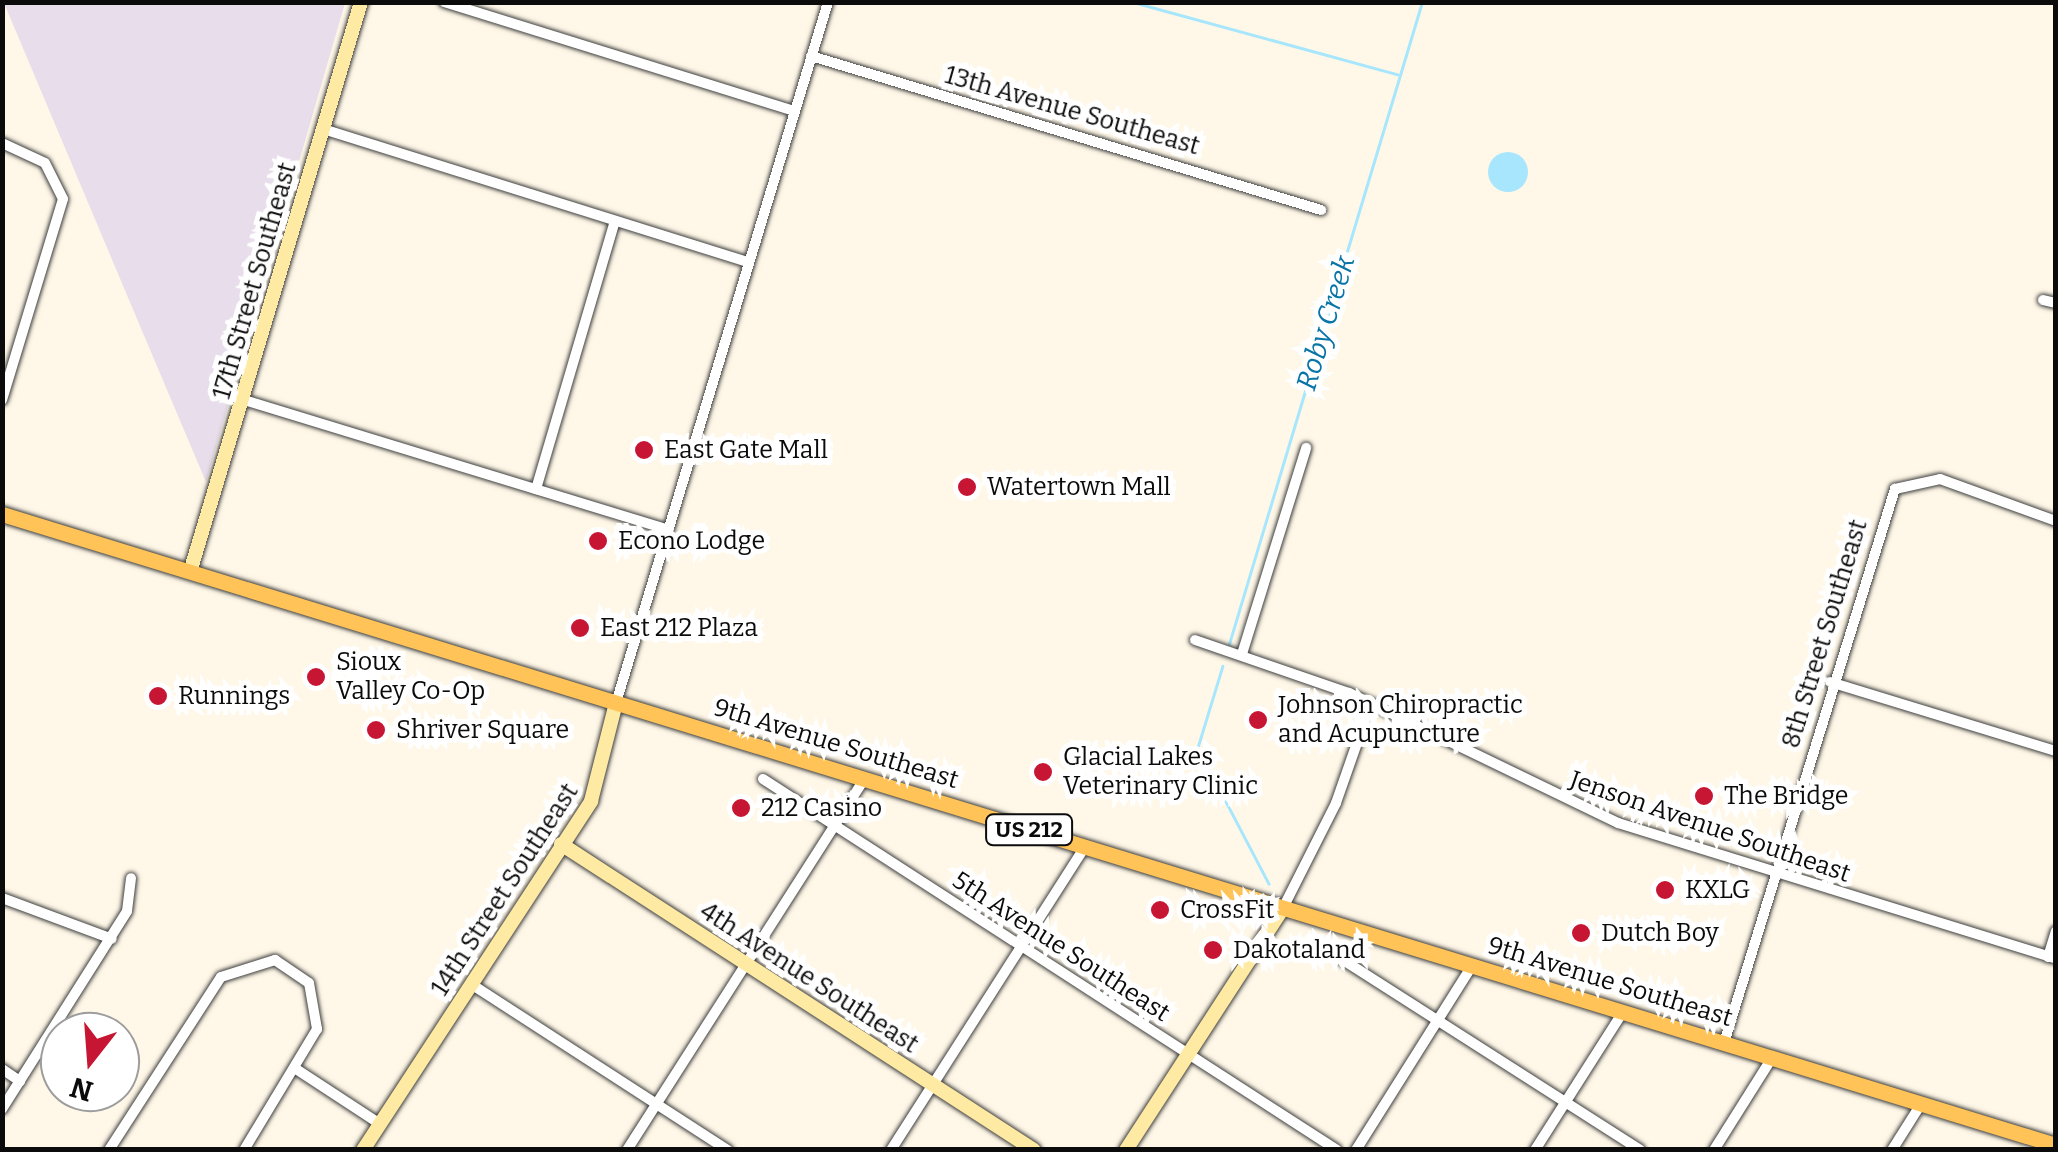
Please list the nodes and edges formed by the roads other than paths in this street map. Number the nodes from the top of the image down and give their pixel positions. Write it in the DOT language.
graph roads {
  1 [pos="361,2"];
  2 [pos="444,2"];
  3 [pos="828,2"];
  4 [pos="810,56"];
  5 [pos="794,111"];
  6 [pos="323,129"];
  7 [pos="2,143"];
  8 [pos="1321,210"];
  9 [pos="615,221"];
  10 [pos="748,262"];
  11 [pos="2,400"];
  12 [pos="244,400"];
  13 [pos="1306,448"];
  14 [pos="536,489"];
  15 [pos="2,514"];
  16 [pos="2056,521"];
  17 [pos="669,530"];
  18 [pos="190,572"];
  19 [pos="1195,640"];
  20 [pos="1242,654"];
  21 [pos="1830,682"];
  22 [pos="616,703"];
  23 [pos="1371,703"];
  24 [pos="2056,751"];
  25 [pos="763,779"];
  26 [pos="864,779"];
  27 [pos="838,825"];
  28 [pos="561,844"];
  29 [pos="1085,847"];
  30 [pos="1774,873"];
  31 [pos="130,878"];
  32 [pos="2,898"];
  33 [pos="1283,908"];
  34 [pos="2056,931"];
  35 [pos="112,939"];
  36 [pos="1021,946"];
  37 [pos="1340,958"];
  38 [pos="2052,958"];
  39 [pos="747,965"];
  40 [pos="1472,966"];
  41 [pos="471,984"];
  42 [pos="1623,1012"];
  43 [pos="1439,1020"];
  44 [pos="1724,1044"];
  45 [pos="1188,1053"];
  46 [pos="1772,1058"];
  47 [pos="2,1069"];
  48 [pos="296,1069"];
  49 [pos="20,1081"];
  50 [pos="933,1085"];
  51 [pos="1566,1102"];
  52 [pos="657,1104"];
  53 [pos="1920,1104"];
  54 [pos="2,1109"];
  55 [pos="380,1124"];
  56 [pos="2056,1145"];
  57 [pos="109,1150"];
  58 [pos="244,1150"];
  59 [pos="363,1150"];
  60 [pos="628,1150"];
  61 [pos="728,1150"];
  62 [pos="891,1150"];
  63 [pos="1034,1150"];
  64 [pos="1126,1150"];
  65 [pos="1337,1150"];
  66 [pos="1356,1150"];
  67 [pos="1535,1150"];
  68 [pos="1640,1150"];
  69 [pos="1714,1150"];
  70 [pos="1892,1150"];
  1 -- 6 [label="street, 17th Street Southeast"];
  2 -- 5 [label="street"];
  3 -- 4 [label="street, 14th Street Southeast"];
  4 -- 5 [label="street, 14th Street Southeast"];
  4 -- 8 [label="street, 13th Avenue Southeast"];
  5 -- 10 [label="street, 14th Street Southeast"];
  6 -- 9 [label="street"];
  6 -- 12 [label="street, 17th Street Southeast"];
  7 -- 11 [label="street"];
  9 -- 10 [label="street"];
  9 -- 14 [label="street"];
  10 -- 17 [label="street, 14th Street Southeast"];
  12 -- 14 [label="street"];
  12 -- 18 [label="street, 17th Street Southeast"];
  13 -- 20 [label="street"];
  14 -- 17 [label="street"];
  15 -- 18 [label="main road, 9th Avenue Southeast / US 212"];
  16 -- 21 [label="street, 8th Street Southeast"];
  17 -- 22 [label="street, 14th Street Southeast"];
  18 -- 22 [label="main road, 9th Avenue Southeast / US 212"];
  19 -- 20 [label="street, Jenson Avenue Southeast"];
  20 -- 23 [label="street, Jenson Avenue Southeast"];
  21 -- 24 [label="street"];
  21 -- 30 [label="street, 8th Street Southeast"];
  22 -- 26 [label="main road, 9th Avenue Southeast / US 212"];
  22 -- 28 [label="street, 14th Street Southeast"];
  23 -- 30 [label="street, Jenson Avenue Southeast"];
  23 -- 33 [label="street"];
  25 -- 27 [label="street, 5th Avenue Southeast"];
  26 -- 27 [label="street"];
  26 -- 29 [label="main road, 9th Avenue Southeast / US 212"];
  27 -- 36 [label="street, 5th Avenue Southeast"];
  27 -- 39 [label="street"];
  28 -- 39 [label="street, 4th Avenue Southeast"];
  28 -- 41 [label="street, 14th Street Southeast"];
  29 -- 33 [label="main road, 9th Avenue Southeast / US 212"];
  29 -- 36 [label="street"];
  30 -- 38 [label="street, Jenson Avenue Southeast"];
  30 -- 44 [label="street, 8th Street Southeast"];
  31 -- 35 [label="street"];
  32 -- 35 [label="street"];
  33 -- 40 [label="main road, 9th Avenue Southeast / US 212"];
  33 -- 45 [label="street"];
  34 -- 38 [label="street"];
  35 -- 49 [label="street"];
  36 -- 45 [label="street, 5th Avenue Southeast"];
  36 -- 50 [label="street"];
  37 -- 43 [label="street"];
  39 -- 50 [label="street, 4th Avenue Southeast"];
  39 -- 52 [label="street"];
  40 -- 42 [label="main road, 9th Avenue Southeast / US 212"];
  40 -- 43 [label="street"];
  41 -- 52 [label="street"];
  41 -- 55 [label="street, 14th Street Southeast"];
  42 -- 44 [label="main road, 9th Avenue Southeast / US 212"];
  42 -- 51 [label="street"];
  43 -- 51 [label="street"];
  43 -- 66 [label="street"];
  44 -- 46 [label="main road, 9th Avenue Southeast / US 212"];
  45 -- 64 [label="street"];
  45 -- 65 [label="street, 5th Avenue Southeast"];
  46 -- 53 [label="main road, 9th Avenue Southeast / US 212"];
  46 -- 69 [label="street"];
  47 -- 49 [label="street"];
  48 -- 55 [label="street"];
  48 -- 57 [label="street"];
  48 -- 58 [label="street"];
  49 -- 54 [label="street"];
  50 -- 62 [label="street"];
  50 -- 63 [label="street, 4th Avenue Southeast"];
  51 -- 67 [label="street"];
  51 -- 68 [label="street"];
  52 -- 60 [label="street"];
  52 -- 61 [label="street"];
  53 -- 56 [label="main road, 9th Avenue Southeast / US 212"];
  53 -- 70 [label="street"];
  55 -- 59 [label="street, 14th Street Southeast"];
}
